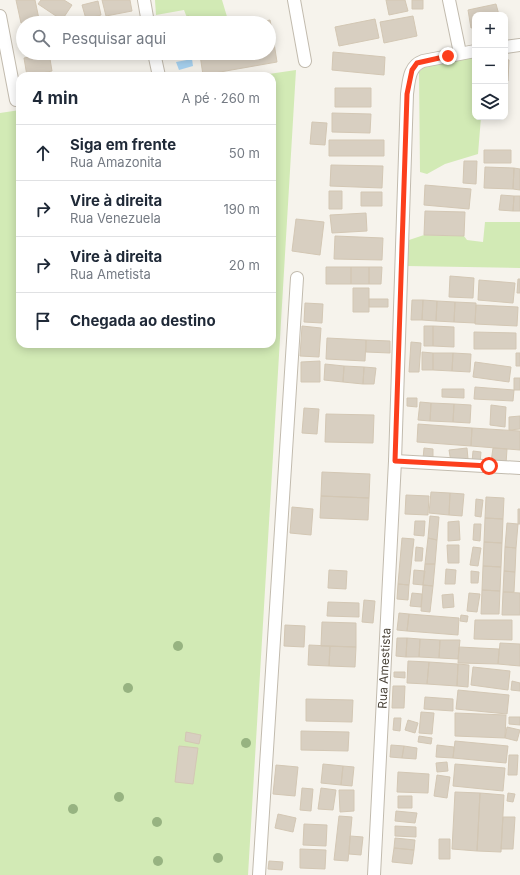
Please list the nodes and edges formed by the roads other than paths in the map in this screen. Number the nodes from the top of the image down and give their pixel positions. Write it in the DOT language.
graph roads {
  1 [pos="144,0"];
  2 [pos="294,0"];
  3 [pos="449,0"];
  4 [pos="0,16"];
  5 [pos="147,16"];
  6 [pos="520,45"];
  7 [pos="508,47"];
  8 [pos="472,52"];
  9 [pos="460,54"];
  10 [pos="156,60"];
  11 [pos="305,61"];
  12 [pos="158,72"];
  13 [pos="16,100"];
  14 [pos="297,278"];
  15 [pos="395,461"];
  16 [pos="520,468"];
  17 [pos="260,875"];
  18 [pos="374,875"];
  1 -- 5 [label="street"];
  2 -- 11 [label="street"];
  3 -- 9 [label="street"];
  4 -- 13 [label="street"];
  6 -- 7 [label="street"];
  8 -- 9 [label="street"];
  9 -- 15 [label="street, Rua Amestista"];
  10 -- 12 [label="street"];
  14 -- 17 [label="street"];
  15 -- 16 [label="street"];
  15 -- 18 [label="street, Rua Amestista"];
}
